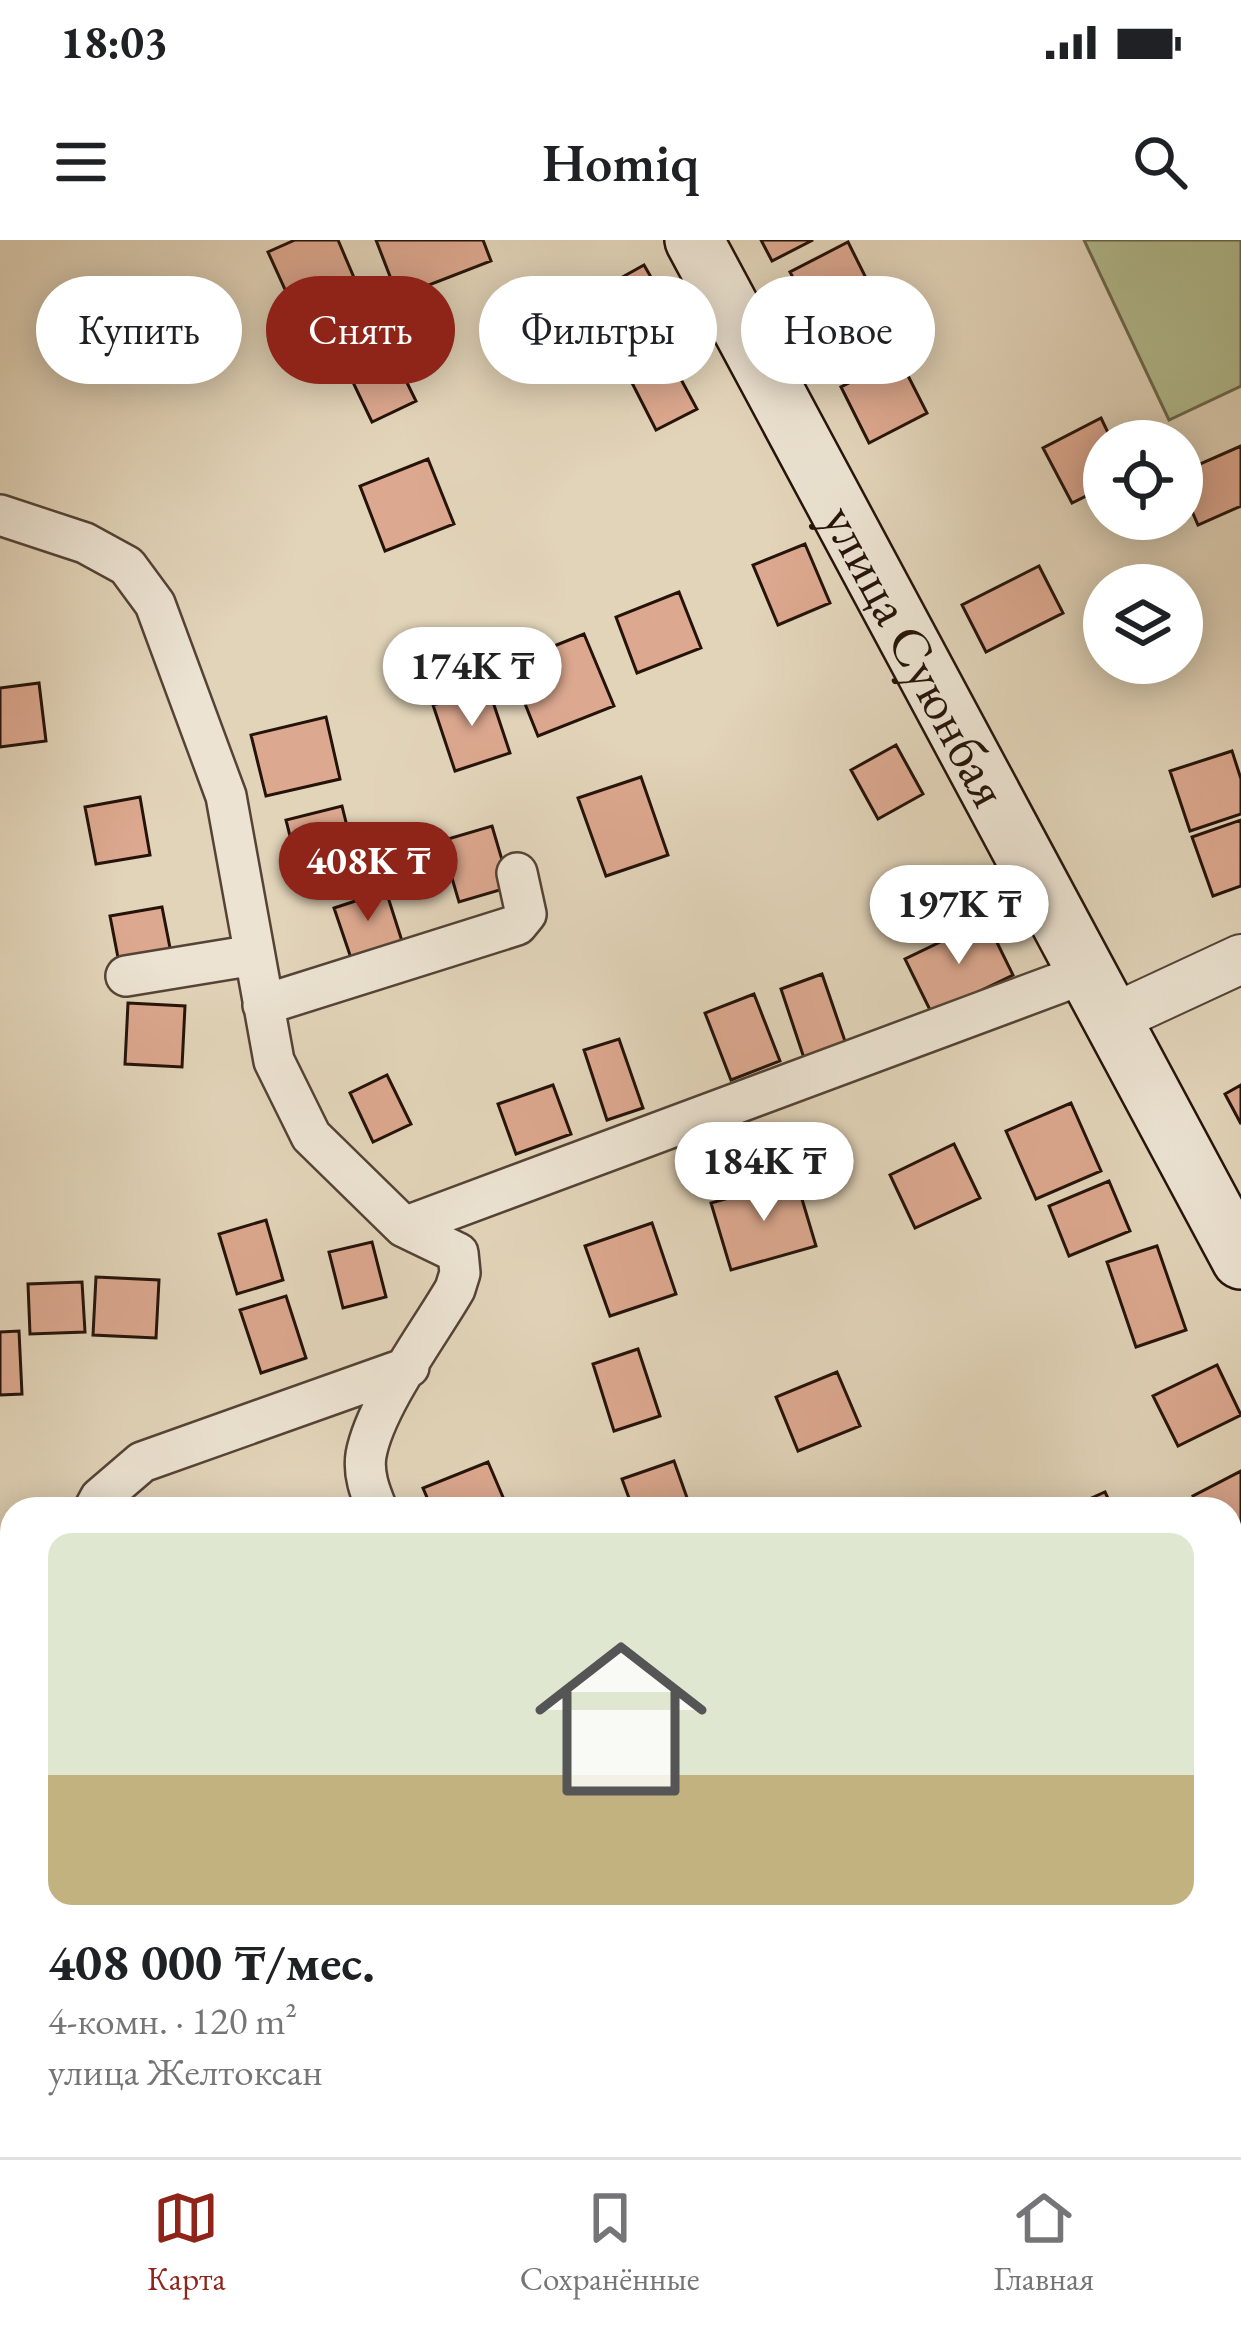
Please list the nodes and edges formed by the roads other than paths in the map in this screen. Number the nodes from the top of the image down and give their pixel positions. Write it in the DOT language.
graph roads {
  1 [pos="694,240"];
  2 [pos="0,514"];
  3 [pos="517,873"];
  4 [pos="254,956"];
  5 [pos="1241,959"];
  6 [pos="126,976"];
  7 [pos="1102,995"];
  8 [pos="263,1005"];
  9 [pos="404,1227"];
  10 [pos="1241,1260"];
  11 [pos="410,1367"];
  12 [pos="101,1497"];
  13 [pos="372,1497"];
  1 -- 7 [label="main road, улица Суюнбая"];
  2 -- 4 [label="street"];
  3 -- 8 [label="street"];
  4 -- 6 [label="street"];
  4 -- 8 [label="street"];
  5 -- 7 [label="street"];
  7 -- 9 [label="street"];
  7 -- 10 [label="main road, улица Суюнбая"];
  8 -- 9 [label="street"];
  9 -- 11 [label="street"];
  11 -- 12 [label="street"];
  11 -- 13 [label="street"];
}
